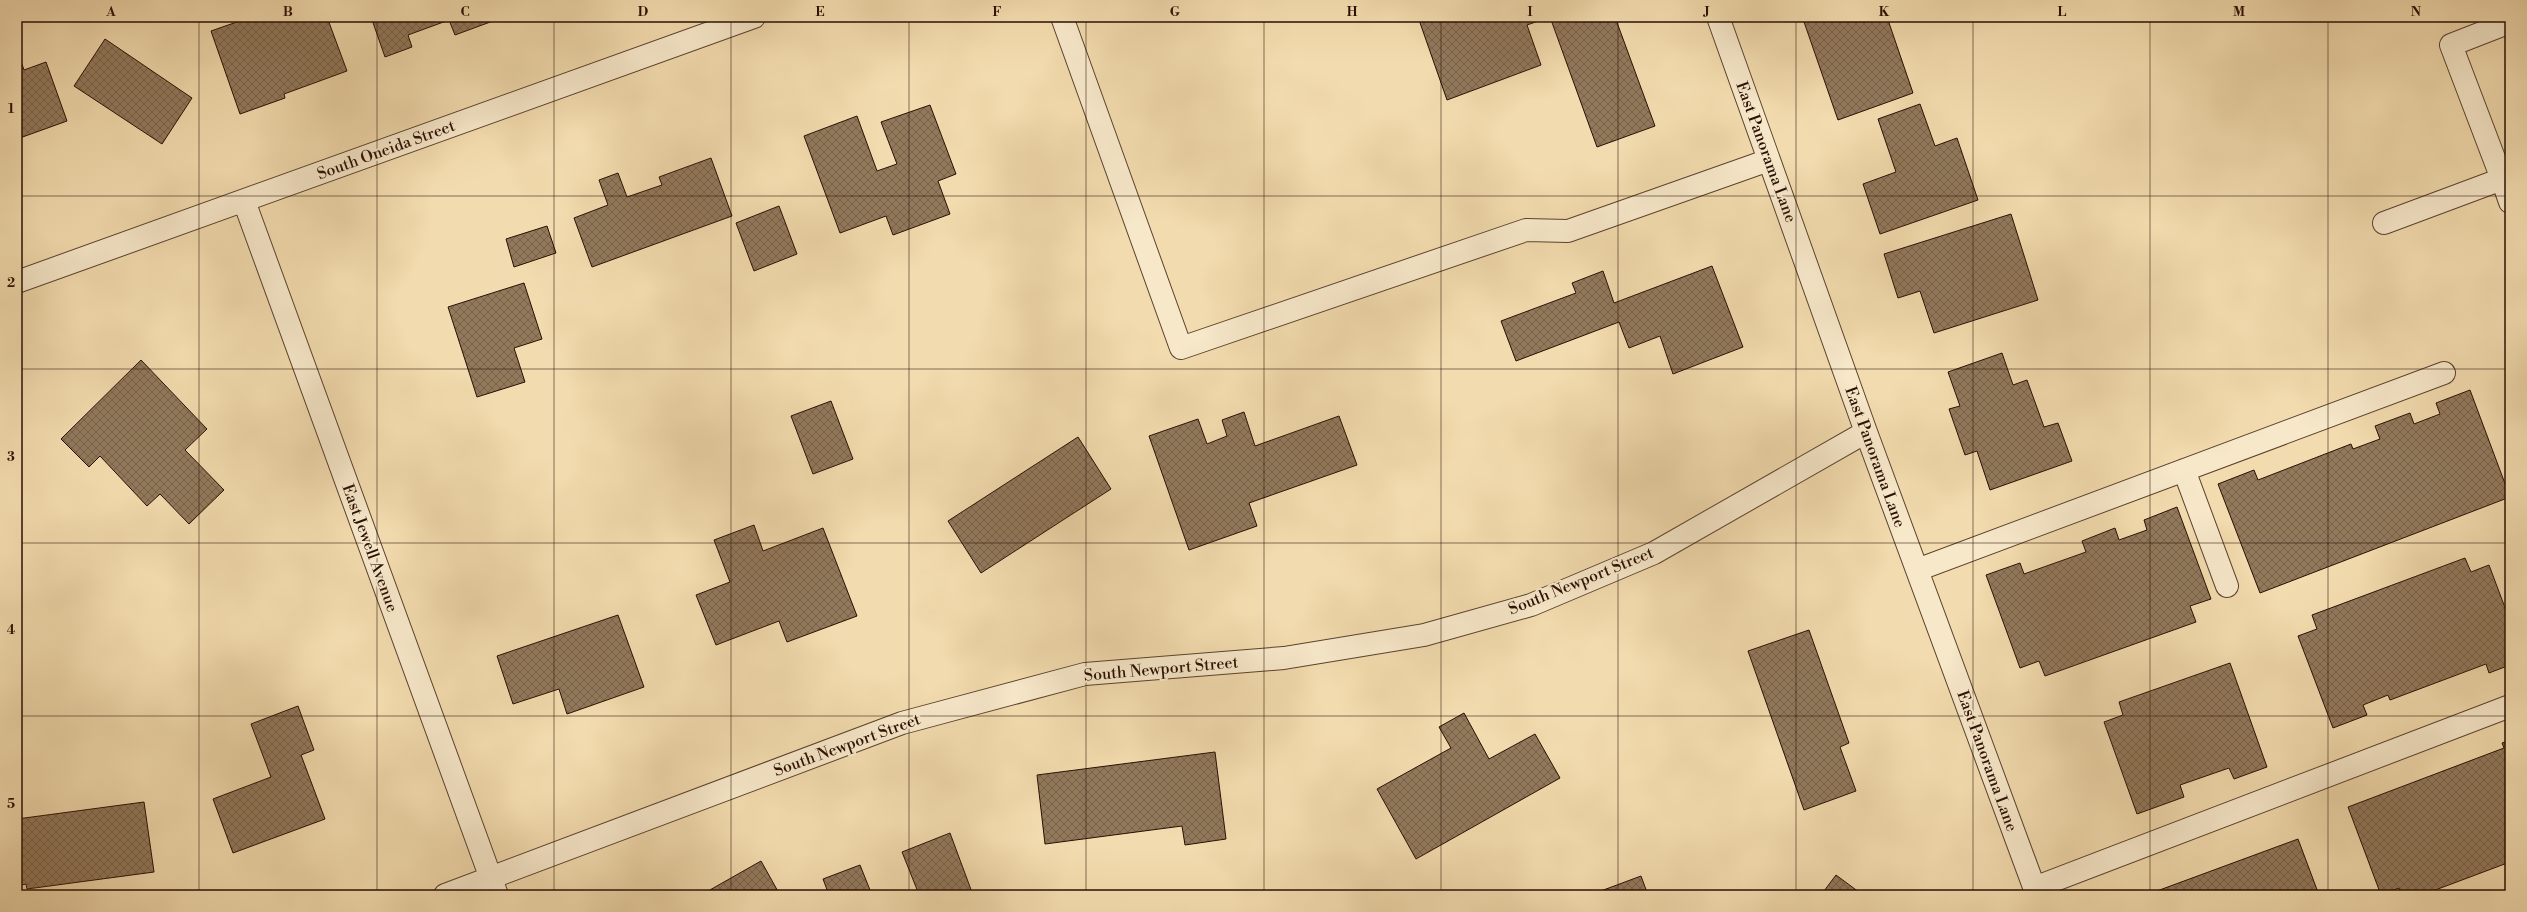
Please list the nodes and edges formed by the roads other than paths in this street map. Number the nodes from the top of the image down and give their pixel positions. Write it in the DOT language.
graph roads {
  1 [pos="754,17"];
  2 [pos="1062,17"];
  3 [pos="1718,17"];
  4 [pos="2510,22"];
  5 [pos="1769,160"];
  6 [pos="2502,179"];
  7 [pos="244,201"];
  8 [pos="2510,202"];
  9 [pos="2384,223"];
  10 [pos="17,282"];
  11 [pos="2444,372"];
  12 [pos="1866,432"];
  13 [pos="2184,470"];
  14 [pos="1917,570"];
  15 [pos="2227,586"];
  16 [pos="2510,706"];
  17 [pos="494,887"];
  18 [pos="2035,892"];
  19 [pos="444,895"];
  1 -- 7 [label="street, South Oneida Street"];
  2 -- 5 [label="street"];
  3 -- 5 [label="street, East Panorama Lane"];
  4 -- 6 [label="street"];
  5 -- 12 [label="street, East Panorama Lane"];
  6 -- 8 [label="street"];
  6 -- 9 [label="street"];
  7 -- 10 [label="street, South Oneida Street"];
  7 -- 17 [label="street, East Jewell Avenue"];
  11 -- 13 [label="street"];
  12 -- 14 [label="street, East Panorama Lane"];
  12 -- 17 [label="street, South Newport Street"];
  13 -- 14 [label="street"];
  13 -- 15 [label="street"];
  14 -- 18 [label="street, East Panorama Lane"];
  16 -- 18 [label="street"];
  17 -- 19 [label="street, South Newport Street"];
}
